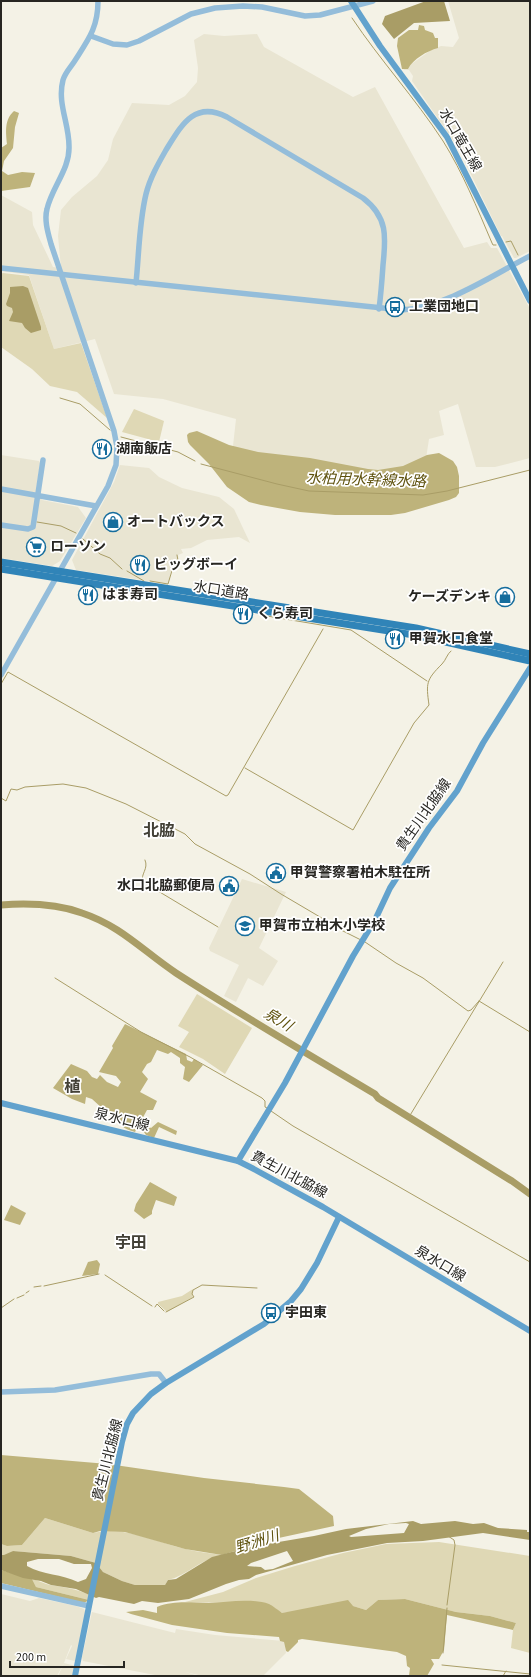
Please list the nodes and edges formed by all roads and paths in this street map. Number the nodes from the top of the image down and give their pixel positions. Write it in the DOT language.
graph roads {
  1 [pos="98,1"];
  2 [pos="373,1"];
  3 [pos="353,4"];
  4 [pos="91,36"];
  5 [pos="530,256"];
  6 [pos="511,265"];
  7 [pos="1,268"];
  8 [pos="61,275"];
  9 [pos="136,283"];
  10 [pos="530,301"];
  11 [pos="379,309"];
  12 [pos="43,460"];
  13 [pos="1,489"];
  14 [pos="38,495"];
  15 [pos="96,506"];
  16 [pos="1,525"];
  17 [pos="1,562"];
  18 [pos="1,568"];
  19 [pos="58,574"];
  20 [pos="530,654"];
  21 [pos="530,661"];
  22 [pos="530,668"];
  23 [pos="1,675"];
  24 [pos="1,1103"];
  25 [pos="238,1161"];
  26 [pos="339,1217"];
  27 [pos="530,1331"];
  28 [pos="166,1383"];
  29 [pos="1,1392"];
  30 [pos="1,1586"];
  31 [pos="90,1604"];
  32 [pos="76,1676"];
  1 -- 4 [label="street"];
  2 -- 3 [label="street"];
  3 -- 4 [label="street"];
  3 -- 6 [label="main road, 水口竜王線"];
  4 -- 8 [label="street"];
  5 -- 6 [label="street"];
  6 -- 10 [label="main road, 水口竜王線"];
  6 -- 11 [label="street"];
  7 -- 8 [label="street"];
  8 -- 9 [label="street"];
  8 -- 15 [label="street"];
  9 -- 11 [label="street"];
  9 -- 11 [label="street"];
  12 -- 14 [label="street"];
  13 -- 14 [label="street"];
  14 -- 15 [label="street"];
  14 -- 16 [label="street"];
  15 -- 19 [label="street"];
  17 -- 19 [label="highway, 水口道路"];
  18 -- 19 [label="highway, 水口道路"];
  19 -- 20 [label="highway, 水口道路"];
  19 -- 21 [label="highway, 水口道路"];
  19 -- 23 [label="street"];
  22 -- 25 [label="main road, 貴生川北脇線"];
  24 -- 25 [label="main road, 泉水口線"];
  25 -- 26 [label="main road, 貴生川北脇線"];
  26 -- 27 [label="main road, 泉水口線"];
  26 -- 28 [label="main road, 貴生川北脇線"];
  28 -- 29 [label="street"];
  28 -- 31 [label="main road, 貴生川北脇線"];
  30 -- 31 [label="street"];
  31 -- 32 [label="main road, 貴生川北脇線"];
}
